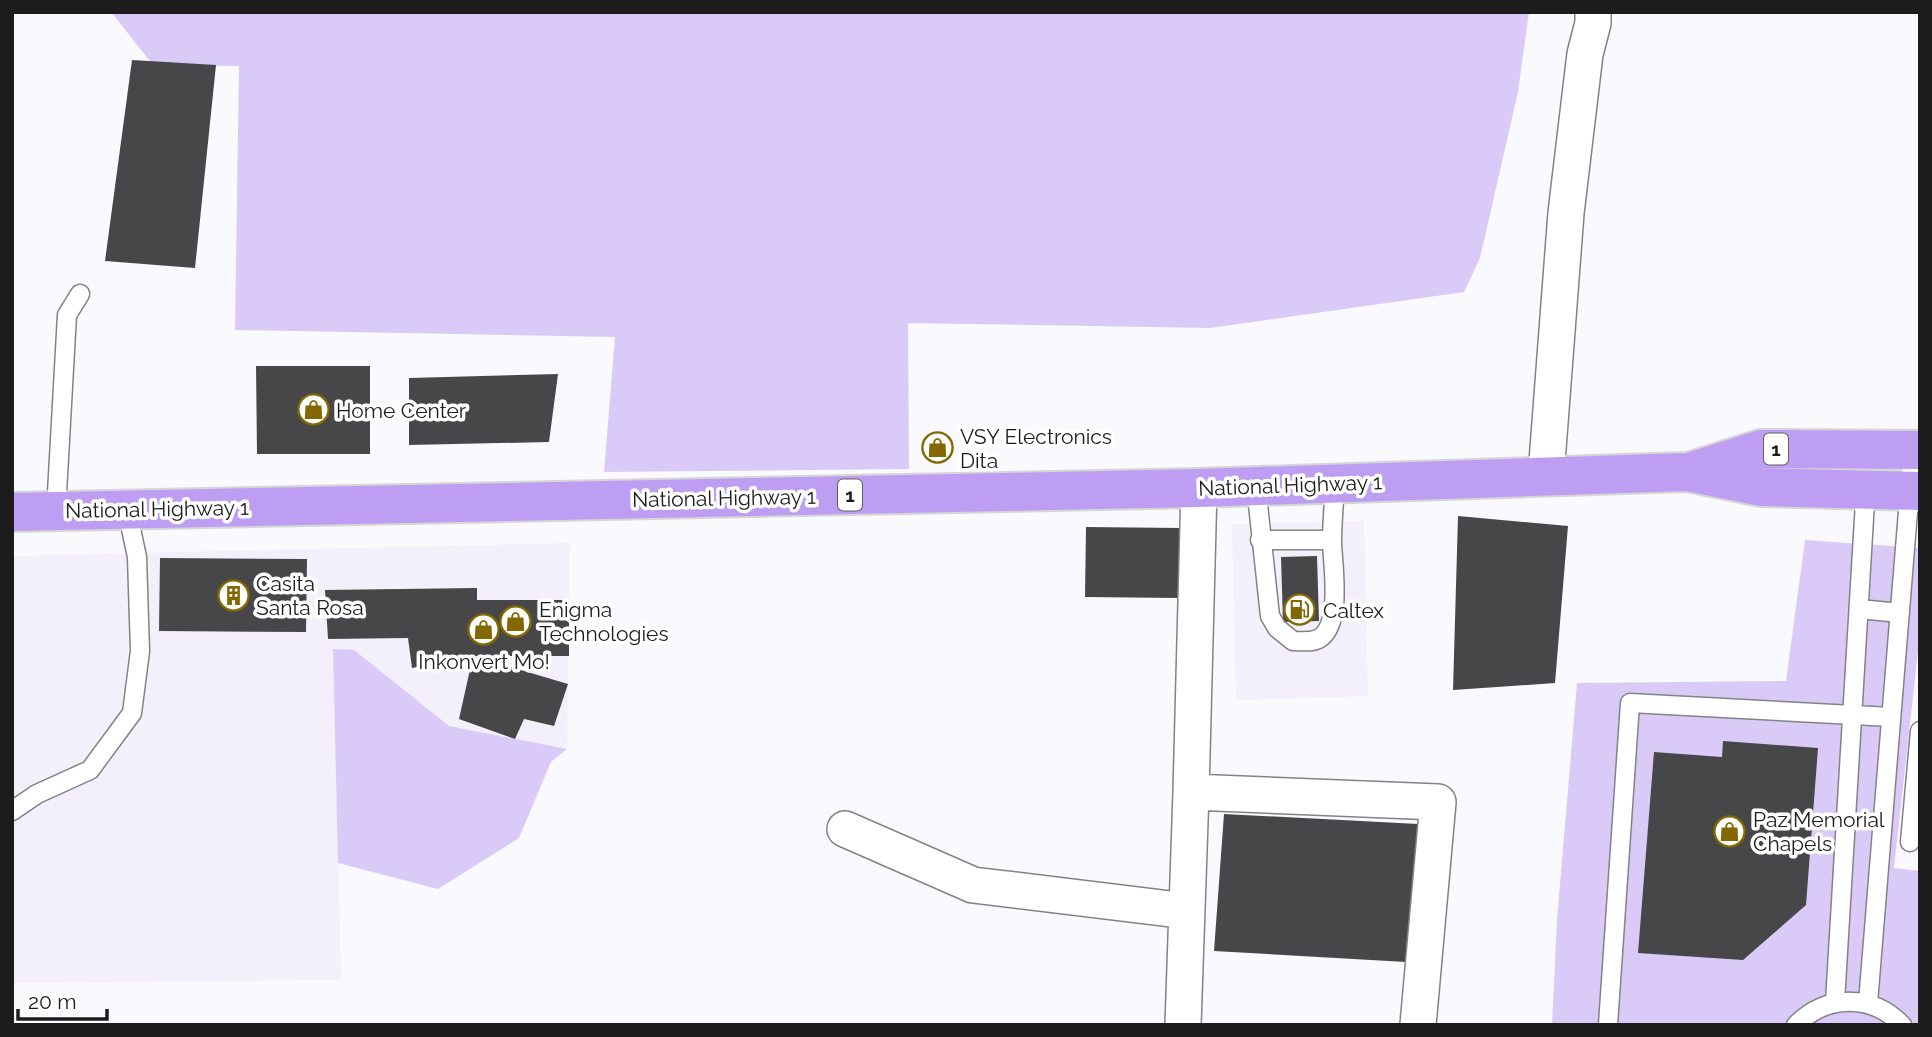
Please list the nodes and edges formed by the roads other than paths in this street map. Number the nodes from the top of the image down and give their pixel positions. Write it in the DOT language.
graph roads {
  1 [pos="1596,16"];
  2 [pos="80,294"];
  3 [pos="1868,450"];
  4 [pos="1916,450"];
  5 [pos="1687,472"];
  6 [pos="1546,475"];
  7 [pos="1335,483"];
  8 [pos="1256,486"];
  9 [pos="1199,488"];
  10 [pos="1866,490"];
  11 [pos="1914,491"];
  12 [pos="127,510"];
  13 [pos="56,511"];
  14 [pos="12,512"];
  15 [pos="1260,540"];
  16 [pos="1332,540"];
  17 [pos="1859,609"];
  18 [pos="1900,613"];
  19 [pos="1853,715"];
  20 [pos="1891,717"];
  21 [pos="1920,731"];
  22 [pos="1192,792"];
  23 [pos="12,811"];
  24 [pos="845,829"];
  25 [pos="1910,842"];
  26 [pos="1187,911"];
  27 [pos="1835,1002"];
  28 [pos="1868,1003"];
  29 [pos="1183,1025"];
  30 [pos="1418,1025"];
  31 [pos="1608,1025"];
  32 [pos="1796,1025"];
  33 [pos="1902,1025"];
  1 -- 6 [label="street"];
  2 -- 13 [label="lane"];
  3 -- 4 [label="highway, National Highway 1 / 1"];
  3 -- 5 [label="highway, National Highway 1 / 1"];
  3 -- 10 [label="lane"];
  4 -- 11 [label="lane"];
  5 -- 6 [label="highway, National Highway 1 / 1"];
  5 -- 10 [label="highway, National Highway 1 / 1"];
  6 -- 7 [label="highway, National Highway 1 / 1"];
  7 -- 8 [label="highway, National Highway 1 / 1"];
  7 -- 16 [label="lane"];
  8 -- 9 [label="highway, National Highway 1 / 1"];
  8 -- 15 [label="lane"];
  9 -- 12 [label="highway, National Highway 1 / 1"];
  9 -- 22 [label="street"];
  10 -- 11 [label="highway, National Highway 1 / 1"];
  10 -- 17 [label="lane"];
  11 -- 18 [label="lane"];
  12 -- 13 [label="highway, National Highway 1 / 1"];
  12 -- 23 [label="lane"];
  13 -- 14 [label="highway, National Highway 1 / 1"];
  15 -- 16 [label="lane"];
  15 -- 16 [label="lane"];
  17 -- 18 [label="lane"];
  17 -- 19 [label="lane"];
  18 -- 20 [label="lane"];
  19 -- 20 [label="lane"];
  19 -- 27 [label="lane"];
  19 -- 31 [label="lane"];
  20 -- 28 [label="lane"];
  21 -- 25 [label="lane"];
  22 -- 26 [label="street"];
  22 -- 30 [label="street"];
  24 -- 26 [label="street"];
  26 -- 29 [label="street"];
  27 -- 28 [label="lane"];
  27 -- 32 [label="lane"];
  28 -- 33 [label="lane"];
}
